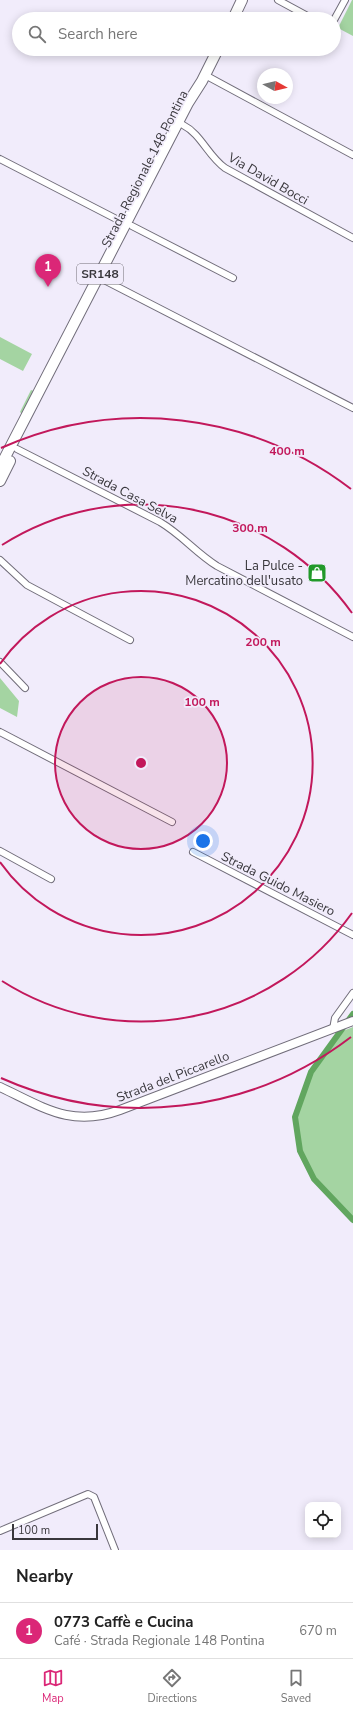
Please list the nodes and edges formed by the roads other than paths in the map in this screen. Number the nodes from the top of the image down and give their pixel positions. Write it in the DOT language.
graph roads {
  1 [pos="278,0"];
  2 [pos="345,0"];
  3 [pos="242,2"];
  4 [pos="237,12"];
  5 [pos="300,12"];
  6 [pos="338,12"];
  7 [pos="215,56"];
  8 [pos="204,78"];
  9 [pos="183,125"];
  10 [pos="353,155"];
  11 [pos="0,159"];
  12 [pos="129,225"];
  13 [pos="353,238"];
  14 [pos="233,278"];
  15 [pos="104,280"];
  16 [pos="353,408"];
  17 [pos="17,449"];
  18 [pos="0,467"];
  19 [pos="0,481"];
  20 [pos="0,560"];
  21 [pos="353,637"];
  22 [pos="130,640"];
  23 [pos="0,662"];
  24 [pos="26,688"];
  25 [pos="0,732"];
  26 [pos="172,822"];
  27 [pos="0,851"];
  28 [pos="193,852"];
  29 [pos="51,879"];
  30 [pos="353,935"];
  31 [pos="353,994"];
  32 [pos="353,1021"];
  33 [pos="333,1029"];
  34 [pos="0,1087"];
  35 [pos="0,1531"];
  36 [pos="115,1550"];
  1 -- 5 [label="street"];
  2 -- 6 [label="street"];
  3 -- 4 [label="main road"];
  7 -- 8 [label="main road, Strada Regionale 148 Pontina / SR148"];
  8 -- 9 [label="main road, Strada Regionale 148 Pontina / SR148"];
  8 -- 10 [label="street"];
  8 -- 12 [label="main road, Strada Regionale 148 Pontina / SR148"];
  9 -- 12 [label="main road, Strada Regionale 148 Pontina / SR148"];
  9 -- 13 [label="street, Via David Bocci"];
  11 -- 12 [label="street"];
  12 -- 14 [label="street"];
  12 -- 15 [label="main road, Strada Regionale 148 Pontina / SR148"];
  12 -- 18 [label="main road, Strada Regionale 148 Pontina / SR148"];
  15 -- 16 [label="street"];
  15 -- 17 [label="main road, Strada Regionale 148 Pontina / SR148"];
  17 -- 19 [label="main road, Strada Regionale 148 Pontina / SR148"];
  17 -- 21 [label="street, Strada Casa Selva"];
  20 -- 22 [label="street"];
  23 -- 24 [label="street"];
  25 -- 26 [label="street"];
  27 -- 29 [label="street"];
  28 -- 30 [label="street, Strada Guido Masiero"];
  31 -- 33 [label="street"];
  32 -- 33 [label="street, Strada del Piccarello"];
  33 -- 34 [label="street, Strada del Piccarello"];
  35 -- 36 [label="street"];
}
